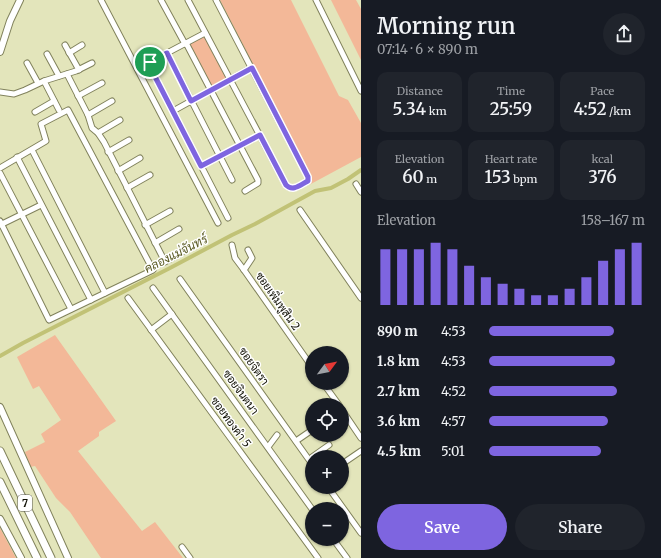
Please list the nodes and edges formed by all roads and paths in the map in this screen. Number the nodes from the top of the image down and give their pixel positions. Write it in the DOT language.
graph roads {
  1 [pos="20,0"];
  2 [pos="101,0"];
  3 [pos="161,0"];
  4 [pos="188,0"];
  5 [pos="216,0"];
  6 [pos="316,0"];
  7 [pos="206,33"];
  8 [pos="186,43"];
  9 [pos="65,45"];
  10 [pos="82,45"];
  11 [pos="0,52"];
  12 [pos="70,53"];
  13 [pos="167,53"];
  14 [pos="47,54"];
  15 [pos="27,63"];
  16 [pos="92,64"];
  17 [pos="252,68"];
  18 [pos="79,70"];
  19 [pos="67,74"];
  20 [pos="59,76"];
  21 [pos="44,80"];
  22 [pos="230,80"];
  23 [pos="38,83"];
  24 [pos="102,83"];
  25 [pos="210,90"];
  26 [pos="361,91"];
  27 [pos="0,92"];
  28 [pos="78,96"];
  29 [pos="54,101"];
  30 [pos="112,101"];
  31 [pos="191,101"];
  32 [pos="59,110"];
  33 [pos="173,111"];
  34 [pos="35,112"];
  35 [pos="88,115"];
  36 [pos="120,120"];
  37 [pos="98,133"];
  38 [pos="260,135"];
  39 [pos="129,140"];
  40 [pos="240,146"];
  41 [pos="32,150"];
  42 [pos="108,152"];
  43 [pos="220,156"];
  44 [pos="17,157"];
  45 [pos="140,158"];
  46 [pos="201,166"];
  47 [pos="0,168"];
  48 [pos="118,171"];
  49 [pos="0,173"];
  50 [pos="150,175"];
  51 [pos="232,180"];
  52 [pos="356,184"];
  53 [pos="126,188"];
  54 [pos="245,191"];
  55 [pos="361,192"];
  56 [pos="41,205"];
  57 [pos="300,210"];
  58 [pos="170,211"];
  59 [pos="22,214"];
  60 [pos="228,218"];
  61 [pos="0,223"];
  62 [pos="218,223"];
  63 [pos="145,225"];
  64 [pos="180,229"];
  65 [pos="155,244"];
  66 [pos="232,245"];
  67 [pos="189,248"];
  68 [pos="248,250"];
  69 [pos="244,270"];
  70 [pos="180,279"];
  71 [pos="153,288"];
  72 [pos="105,293"];
  73 [pos="128,298"];
  74 [pos="361,298"];
  75 [pos="91,300"];
  76 [pos="71,309"];
  77 [pos="172,314"];
  78 [pos="151,330"];
  79 [pos="305,357"];
  80 [pos="0,407"];
  81 [pos="349,420"];
  82 [pos="277,435"];
  83 [pos="305,435"];
  84 [pos="361,438"];
  85 [pos="296,441"];
  86 [pos="329,445"];
  87 [pos="0,447"];
  88 [pos="268,447"];
  89 [pos="323,450"];
  90 [pos="0,451"];
  91 [pos="305,452"];
  92 [pos="360,454"];
  93 [pos="349,460"];
  94 [pos="5,462"];
  95 [pos="0,482"];
  96 [pos="333,494"];
  97 [pos="307,502"];
  98 [pos="1,521"];
  99 [pos="361,533"];
  100 [pos="338,546"];
  101 [pos="182,547"];
  102 [pos="21,558"];
  103 [pos="37,558"];
  104 [pos="51,558"];
  105 [pos="68,558"];
  106 [pos="190,558"];
  107 [pos="318,558"];
  108 [pos="347,558"];
  1 -- 11 [label="main road"];
  2 -- 62 [label="street"];
  3 -- 8 [label="street"];
  4 -- 7 [label="street"];
  5 -- 17 [label="street"];
  6 -- 26 [label="street"];
  7 -- 8 [label="street"];
  7 -- 22 [label="street"];
  8 -- 13 [label="street"];
  8 -- 25 [label="street"];
  9 -- 12 [label="street"];
  10 -- 12 [label="street"];
  12 -- 18 [label="street"];
  13 -- 31 [label="street"];
  13 -- 33 [label="street"];
  14 -- 20 [label="street"];
  15 -- 23 [label="street"];
  16 -- 18 [label="street"];
  17 -- 22 [label="street"];
  17 -- 38 [label="street"];
  18 -- 19 [label="street"];
  19 -- 20 [label="street"];
  19 -- 28 [label="street"];
  20 -- 21 [label="street"];
  21 -- 23 [label="street"];
  21 -- 29 [label="street"];
  22 -- 25 [label="street"];
  22 -- 38 [label="street"];
  23 -- 27 [label="street"];
  24 -- 28 [label="street"];
  25 -- 31 [label="street"];
  25 -- 40 [label="street"];
  28 -- 35 [label="street"];
  29 -- 32 [label="street"];
  29 -- 34 [label="street"];
  30 -- 35 [label="street"];
  31 -- 33 [label="street"];
  31 -- 43 [label="street"];
  33 -- 46 [label="street"];
  35 -- 37 [label="street"];
  36 -- 37 [label="street"];
  37 -- 42 [label="street"];
  38 -- 40 [label="street"];
  39 -- 42 [label="street"];
  40 -- 43 [label="street"];
  40 -- 54 [label="street"];
  41 -- 44 [label="street"];
  41 -- 72 [label="street"];
  41 -- 72 [label="street"];
  42 -- 48 [label="street"];
  43 -- 46 [label="street"];
  43 -- 51 [label="street"];
  44 -- 47 [label="street"];
  44 -- 56 [label="street"];
  45 -- 48 [label="street"];
  46 -- 60 [label="street"];
  48 -- 53 [label="street"];
  49 -- 59 [label="street"];
  50 -- 53 [label="street"];
  52 -- 55 [label="street"];
  53 -- 63 [label="street"];
  56 -- 59 [label="street"];
  56 -- 75 [label="street"];
  57 -- 74 [label="street"];
  58 -- 63 [label="street"];
  59 -- 61 [label="street"];
  59 -- 76 [label="street"];
  61 -- 76 [label="street"];
  63 -- 65 [label="street"];
  64 -- 65 [label="street"];
  65 -- 67 [label="street"];
  66 -- 69 [label="street, ซอยเพิ่มพูสิน 2"];
  68 -- 69 [label="street"];
  69 -- 79 [label="street, ซอยเพิ่มพูสิน 2"];
  70 -- 85 [label="street, ซอยจิตรา"];
  71 -- 77 [label="street, ซอยจินตนา"];
  72 -- 75 [label="street"];
  73 -- 78 [label="street, ซอยทองคำ 5"];
  75 -- 76 [label="street"];
  77 -- 78 [label="street"];
  77 -- 88 [label="street, ซอยจินตนา"];
  78 -- 107 [label="street, ซอยทองคำ 5"];
  80 -- 105 [label="main road"];
  81 -- 84 [label="street"];
  82 -- 88 [label="street"];
  83 -- 85 [label="street"];
  85 -- 91 [label="street, ซอยจิตรา"];
  86 -- 89 [label="street"];
  87 -- 94 [label="highway"];
  88 -- 97 [label="street, ซอยจินตนา"];
  90 -- 94 [label="highway, 7"];
  92 -- 93 [label="street"];
  94 -- 104 [label="highway, 7"];
  95 -- 103 [label="highway, 7"];
  96 -- 99 [label="street"];
  98 -- 102 [label="main road"];
  100 -- 108 [label="street"];
  101 -- 106 [label="street"];
}
